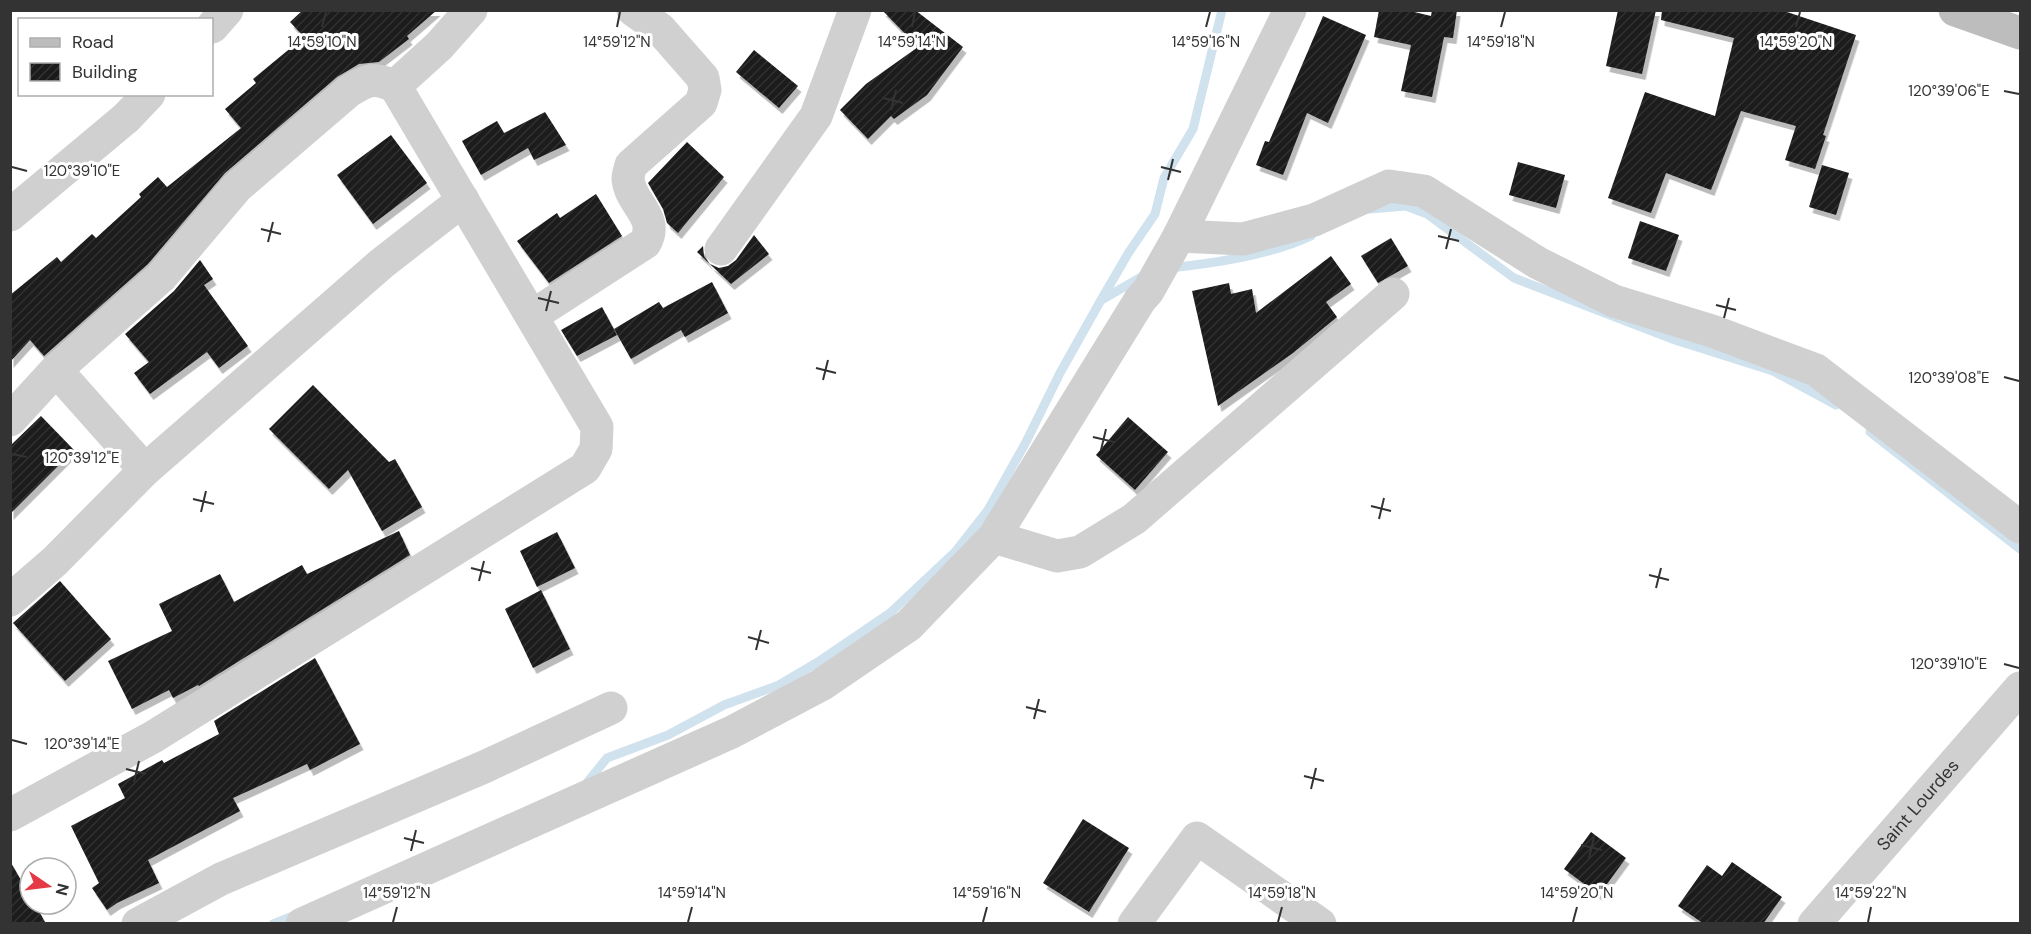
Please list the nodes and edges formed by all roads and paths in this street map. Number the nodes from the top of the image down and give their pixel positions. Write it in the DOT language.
graph roads {
  1 [pos="227,10"];
  2 [pos="471,10"];
  3 [pos="633,10"];
  4 [pos="855,10"];
  5 [pos="1290,10"];
  6 [pos="1955,10"];
  7 [pos="213,26"];
  8 [pos="2020,33"];
  9 [pos="395,86"];
  10 [pos="147,96"];
  11 [pos="463,200"];
  12 [pos="10,215"];
  13 [pos="1173,245"];
  14 [pos="721,249"];
  15 [pos="1393,294"];
  16 [pos="532,316"];
  17 [pos="56,370"];
  18 [pos="10,420"];
  19 [pos="146,470"];
  20 [pos="2020,527"];
  21 [pos="994,537"];
  22 [pos="10,600"];
  23 [pos="2020,688"];
  24 [pos="611,708"];
  25 [pos="10,815"];
  26 [pos="138,924"];
  27 [pos="302,924"];
  28 [pos="1134,924"];
  29 [pos="1320,924"];
  30 [pos="1814,924"];
  1 -- 7 [label="street"];
  2 -- 9 [label="street"];
  3 -- 16 [label="street"];
  4 -- 14 [label="street"];
  5 -- 13 [label="street"];
  6 -- 8 [label="main road"];
  9 -- 11 [label="street"];
  9 -- 17 [label="street"];
  10 -- 12 [label="street"];
  11 -- 16 [label="street"];
  11 -- 19 [label="street"];
  13 -- 20 [label="street"];
  13 -- 21 [label="street"];
  15 -- 21 [label="street"];
  16 -- 25 [label="street"];
  17 -- 18 [label="street"];
  17 -- 19 [label="street"];
  19 -- 22 [label="street"];
  21 -- 27 [label="street"];
  23 -- 30 [label="street, Saint Lourdes"];
  24 -- 26 [label="street"];
  28 -- 29 [label="street"];
}
